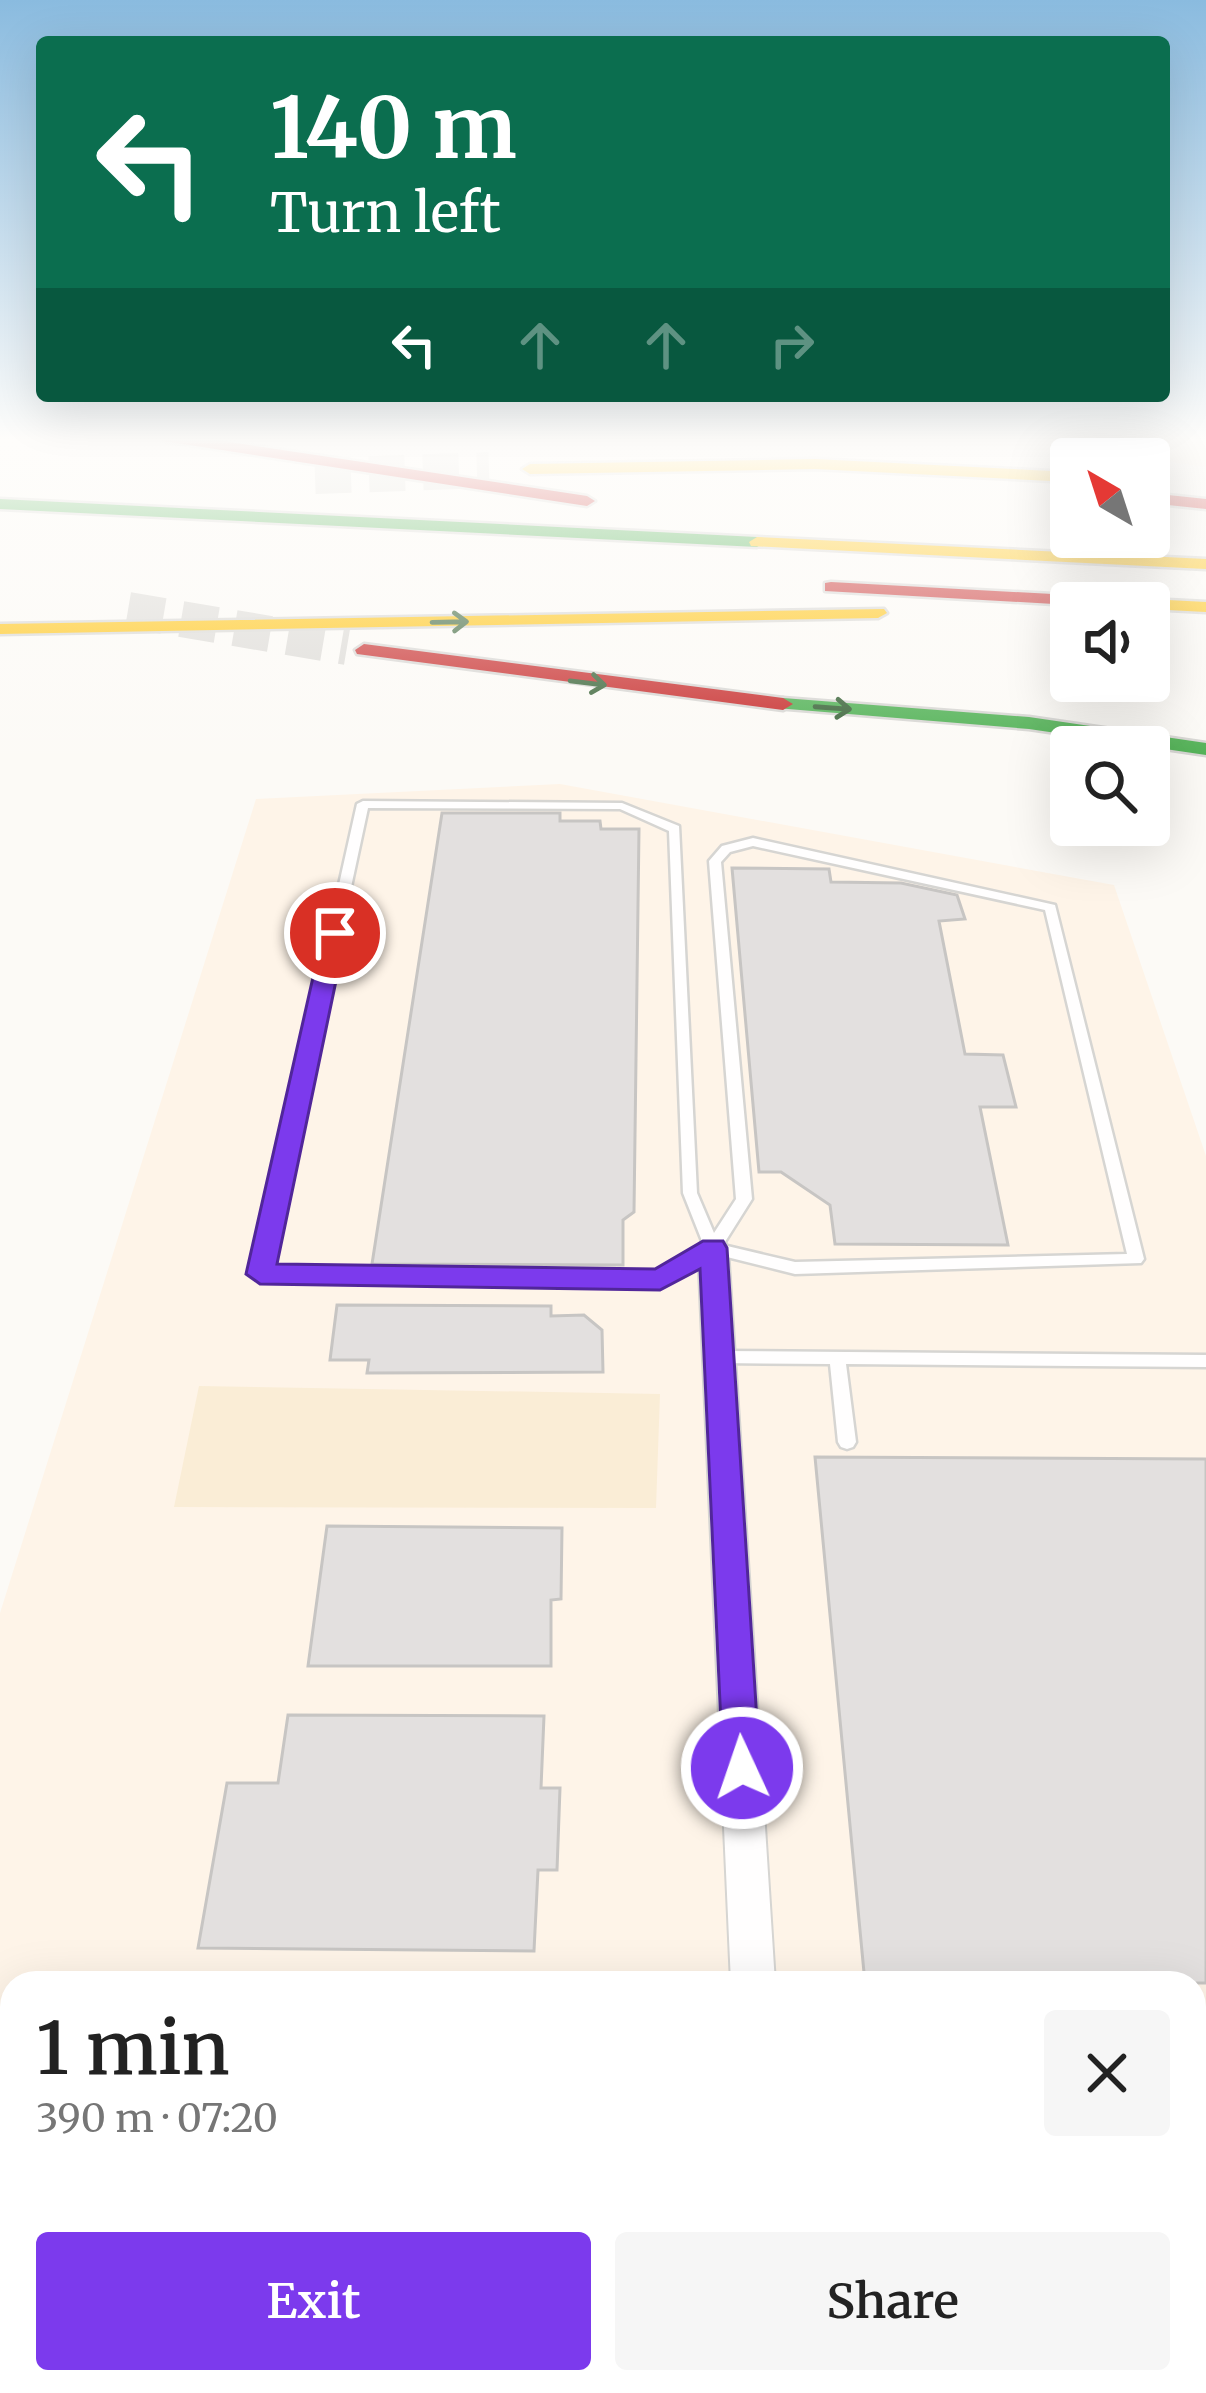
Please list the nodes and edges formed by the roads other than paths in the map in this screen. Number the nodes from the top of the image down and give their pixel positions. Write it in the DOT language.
graph roads {
  1 [pos="908,548"];
  2 [pos="1057,548"];
  3 [pos="1206,562"];
  4 [pos="803,585"];
  5 [pos="58,598"];
  6 [pos="1050,599"];
  7 [pos="1170,605"];
  8 [pos="1206,608"];
  9 [pos="128,610"];
  10 [pos="1050,616"];
  11 [pos="1170,619"];
  12 [pos="1206,620"];
  13 [pos="0,629"];
  14 [pos="340,636"];
  15 [pos="0,646"];
  16 [pos="1166,713"];
  17 [pos="947,716"];
  18 [pos="1206,748"];
  19 [pos="713,1248"];
  20 [pos="719,1357"];
  21 [pos="837,1358"];
  22 [pos="1206,1361"];
  23 [pos="848,1442"];
  24 [pos="752,1971"];
  1 -- 3 [label="highway"];
  2 -- 3 [label="highway"];
  4 -- 6 [label="highway"];
  5 -- 9 [label="highway"];
  7 -- 8 [label="highway"];
  14 -- 10 [label="highway, one-way"];
  11 -- 12 [label="highway"];
  13 -- 14 [label="highway"];
  14 -- 15 [label="highway"];
  14 -- 17 [label="highway, one-way"];
  16 -- 17 [label="highway"];
  17 -- 18 [label="highway"];
  19 -- 19 [label="lane"];
  19 -- 19 [label="lane"];
  19 -- 20 [label="street"];
  20 -- 21 [label="lane"];
  20 -- 24 [label="street"];
  21 -- 22 [label="lane"];
  21 -- 23 [label="lane"];
}
